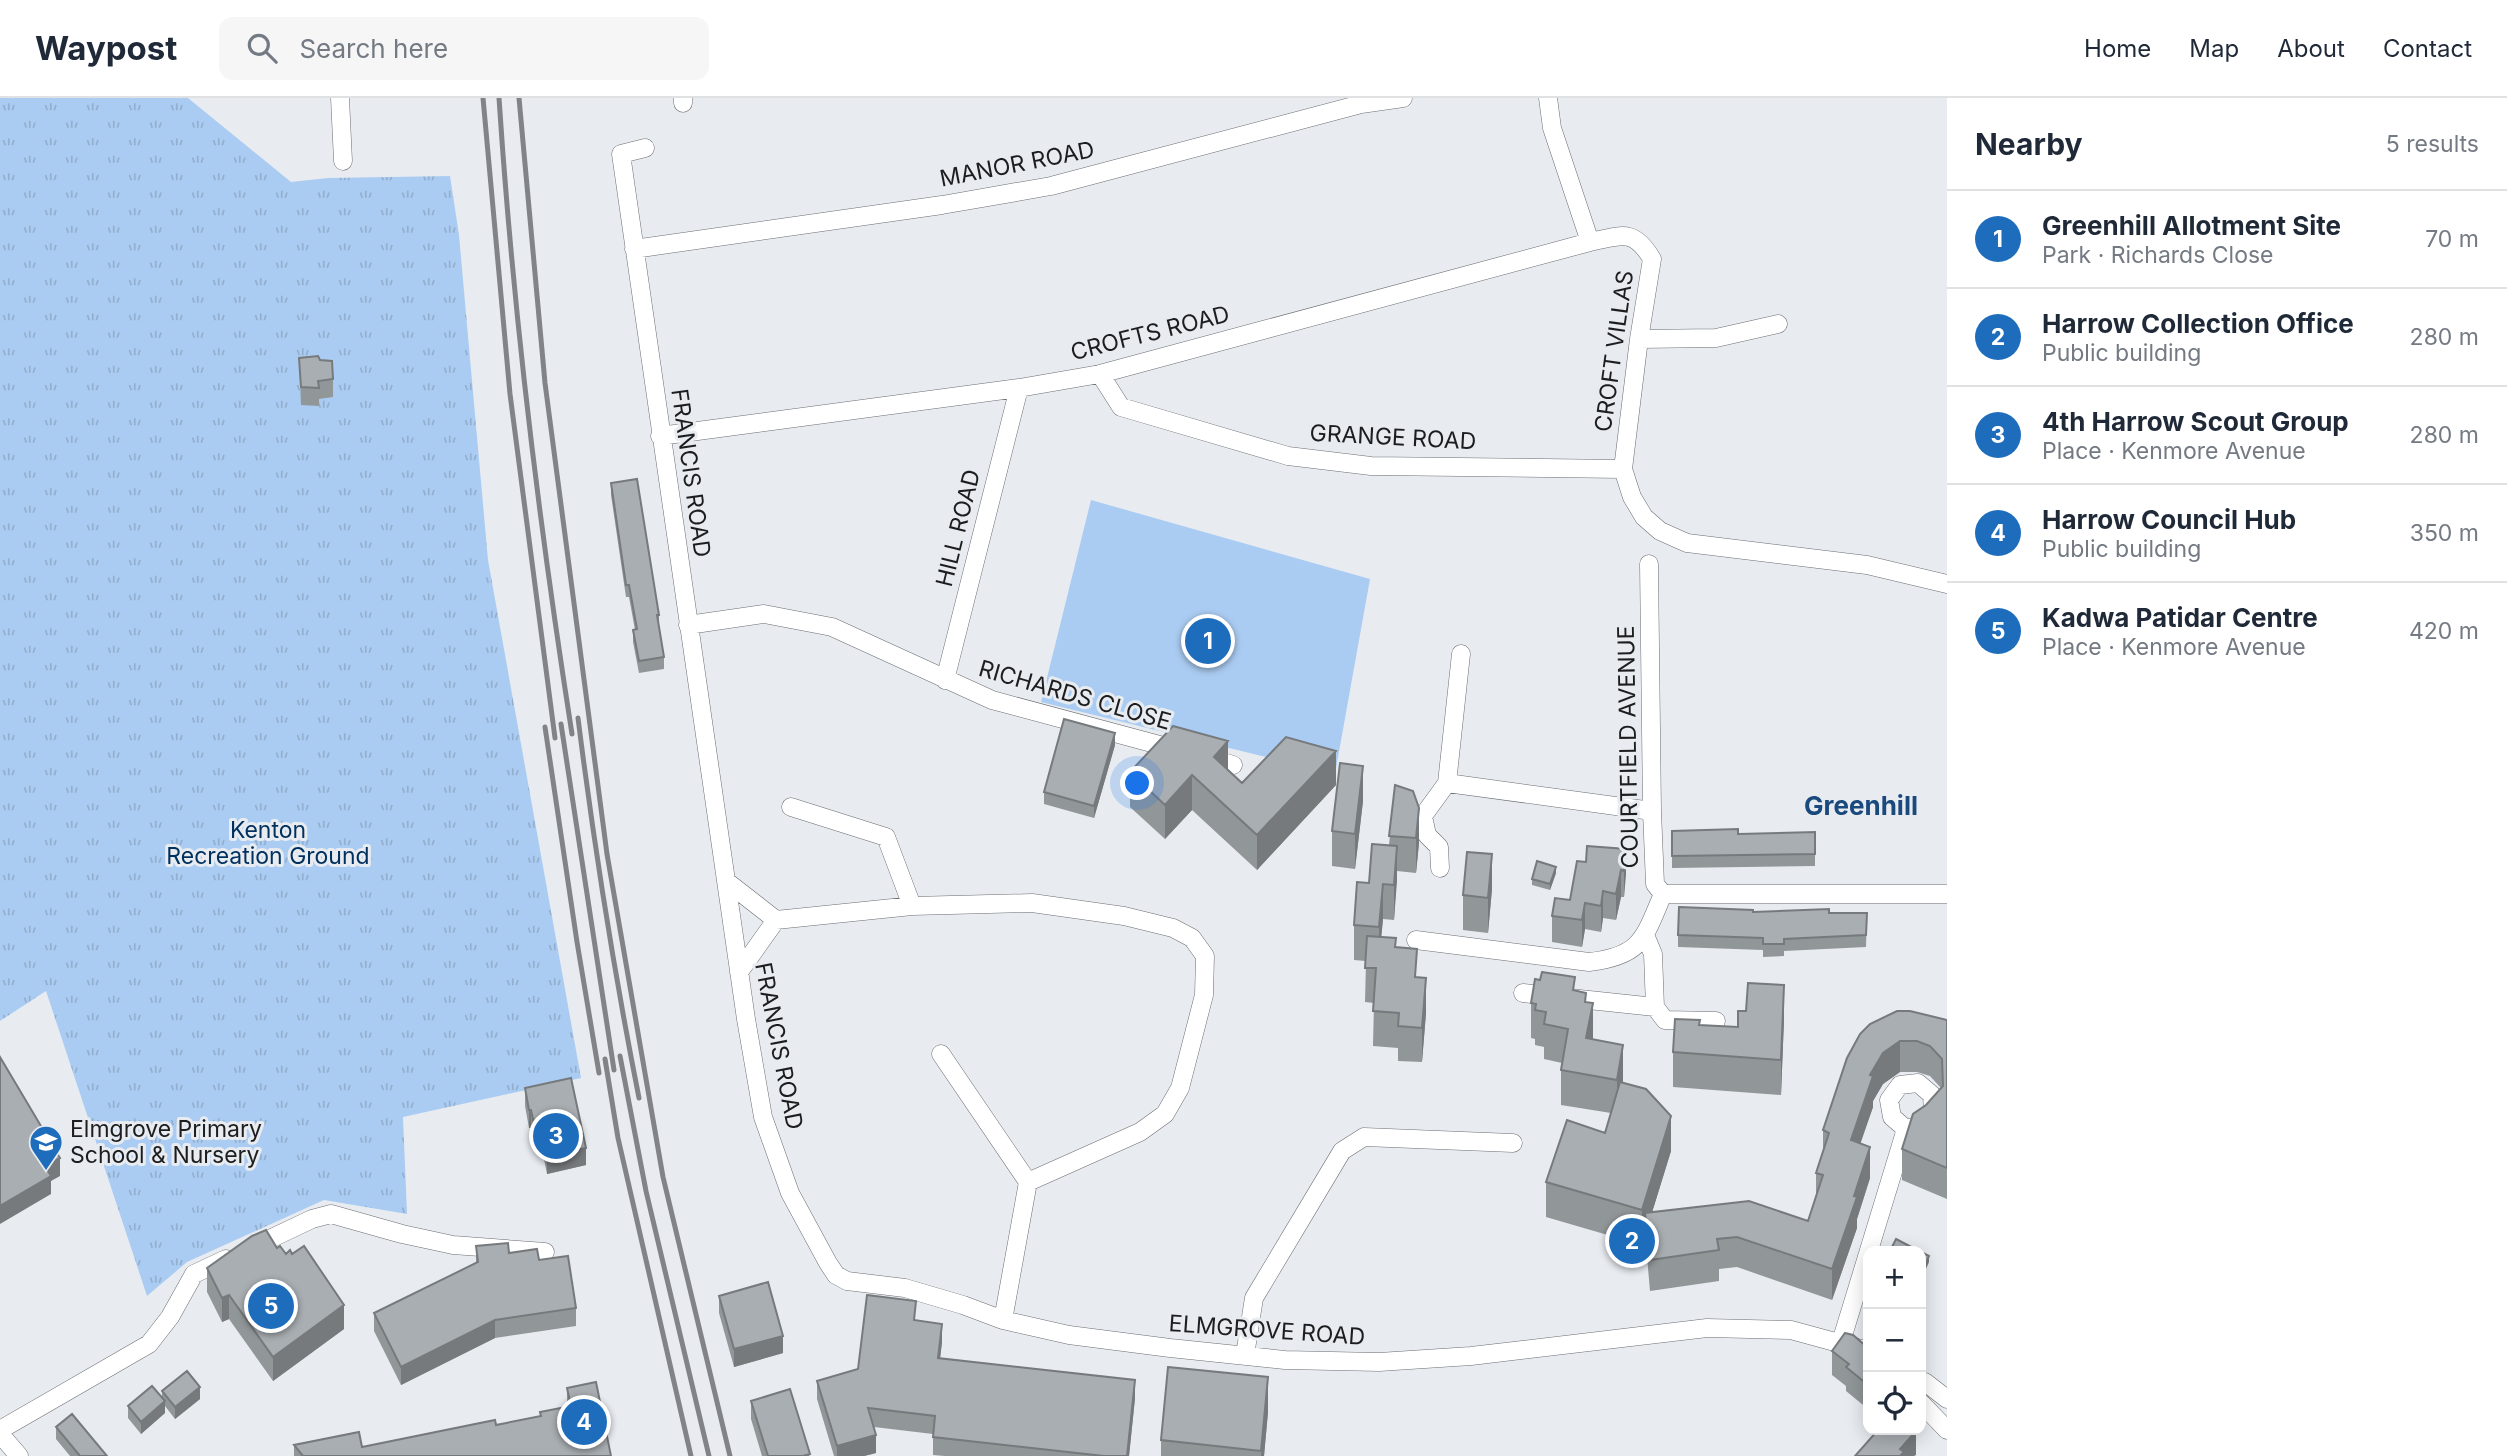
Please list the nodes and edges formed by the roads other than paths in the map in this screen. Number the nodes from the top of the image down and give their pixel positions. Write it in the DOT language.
graph roads {
  1 [pos="340,98"];
  2 [pos="1403,98"];
  3 [pos="1548,98"];
  4 [pos="645,148"];
  5 [pos="343,161"];
  6 [pos="1590,242"];
  7 [pos="1642,243"];
  8 [pos="634,249"];
  9 [pos="1778,324"];
  10 [pos="1639,339"];
  11 [pos="1100,374"];
  12 [pos="1019,388"];
  13 [pos="660,436"];
  14 [pos="1623,469"];
  15 [pos="1649,564"];
  16 [pos="1947,584"];
  17 [pos="688,625"];
  18 [pos="1461,654"];
  19 [pos="945,680"];
  20 [pos="1233,765"];
  21 [pos="1447,783"];
  22 [pos="790,807"];
  23 [pos="1652,811"];
  24 [pos="1404,812"];
  25 [pos="1423,816"];
  26 [pos="1440,868"];
  27 [pos="726,881"];
  28 [pos="1663,894"];
  29 [pos="1947,894"];
  30 [pos="912,906"];
  31 [pos="776,920"];
  32 [pos="1645,935"];
  33 [pos="1416,940"];
  34 [pos="739,972"];
  35 [pos="1523,993"];
  36 [pos="1655,1007"];
  37 [pos="1716,1021"];
  38 [pos="941,1054"];
  39 [pos="1906,1129"];
  40 [pos="1513,1143"];
  41 [pos="1028,1182"];
  42 [pos="545,1252"];
  43 [pos="836,1275"];
  44 [pos="1003,1320"];
  45 [pos="1841,1342"];
  46 [pos="1863,1349"];
  47 [pos="1245,1355"];
  48 [pos="1926,1383"];
  49 [pos="1947,1399"];
  50 [pos="1926,1407"];
  51 [pos="1947,1430"];
  52 [pos="0,1432"];
  53 [pos="19,1456"];
  1 -- 5 [label="street"];
  2 -- 8 [label="street, MANOR ROAD"];
  3 -- 6 [label="street"];
  4 -- 8 [label="street, FRANCIS ROAD"];
  6 -- 7 [label="street, CROFTS ROAD"];
  6 -- 11 [label="street, CROFTS ROAD"];
  7 -- 10 [label="street, CROFT VILLAS"];
  8 -- 13 [label="street, FRANCIS ROAD"];
  9 -- 10 [label="street"];
  10 -- 14 [label="street, CROFT VILLAS"];
  11 -- 12 [label="street, CROFTS ROAD"];
  11 -- 14 [label="street, GRANGE ROAD"];
  12 -- 13 [label="street, CROFTS ROAD"];
  12 -- 19 [label="street, HILL ROAD"];
  13 -- 17 [label="street, FRANCIS ROAD"];
  14 -- 16 [label="street"];
  15 -- 23 [label="street, COURTFIELD AVENUE"];
  17 -- 19 [label="street, RICHARDS CLOSE"];
  17 -- 27 [label="street, FRANCIS ROAD"];
  18 -- 21 [label="street"];
  19 -- 20 [label="street, RICHARDS CLOSE"];
  21 -- 23 [label="street"];
  21 -- 25 [label="street"];
  22 -- 30 [label="street"];
  23 -- 28 [label="street, COURTFIELD AVENUE"];
  24 -- 25 [label="street"];
  25 -- 26 [label="street"];
  27 -- 31 [label="street"];
  27 -- 34 [label="street, FRANCIS ROAD"];
  28 -- 29 [label="street, COURTFIELD AVENUE"];
  28 -- 32 [label="street"];
  30 -- 31 [label="street"];
  30 -- 41 [label="street"];
  31 -- 34 [label="street"];
  32 -- 33 [label="street"];
  32 -- 36 [label="street"];
  34 -- 43 [label="street, FRANCIS ROAD"];
  35 -- 36 [label="street"];
  36 -- 37 [label="street"];
  38 -- 41 [label="street"];
  39 -- 45 [label="street"];
  40 -- 47 [label="street"];
  41 -- 44 [label="street"];
  42 -- 52 [label="street"];
  43 -- 44 [label="street, ELMGROVE ROAD"];
  44 -- 47 [label="street, ELMGROVE ROAD"];
  45 -- 46 [label="street, ELMGROVE ROAD"];
  45 -- 47 [label="street, ELMGROVE ROAD"];
  48 -- 49 [label="street"];
  50 -- 51 [label="street"];
  52 -- 53 [label="street"];
}
